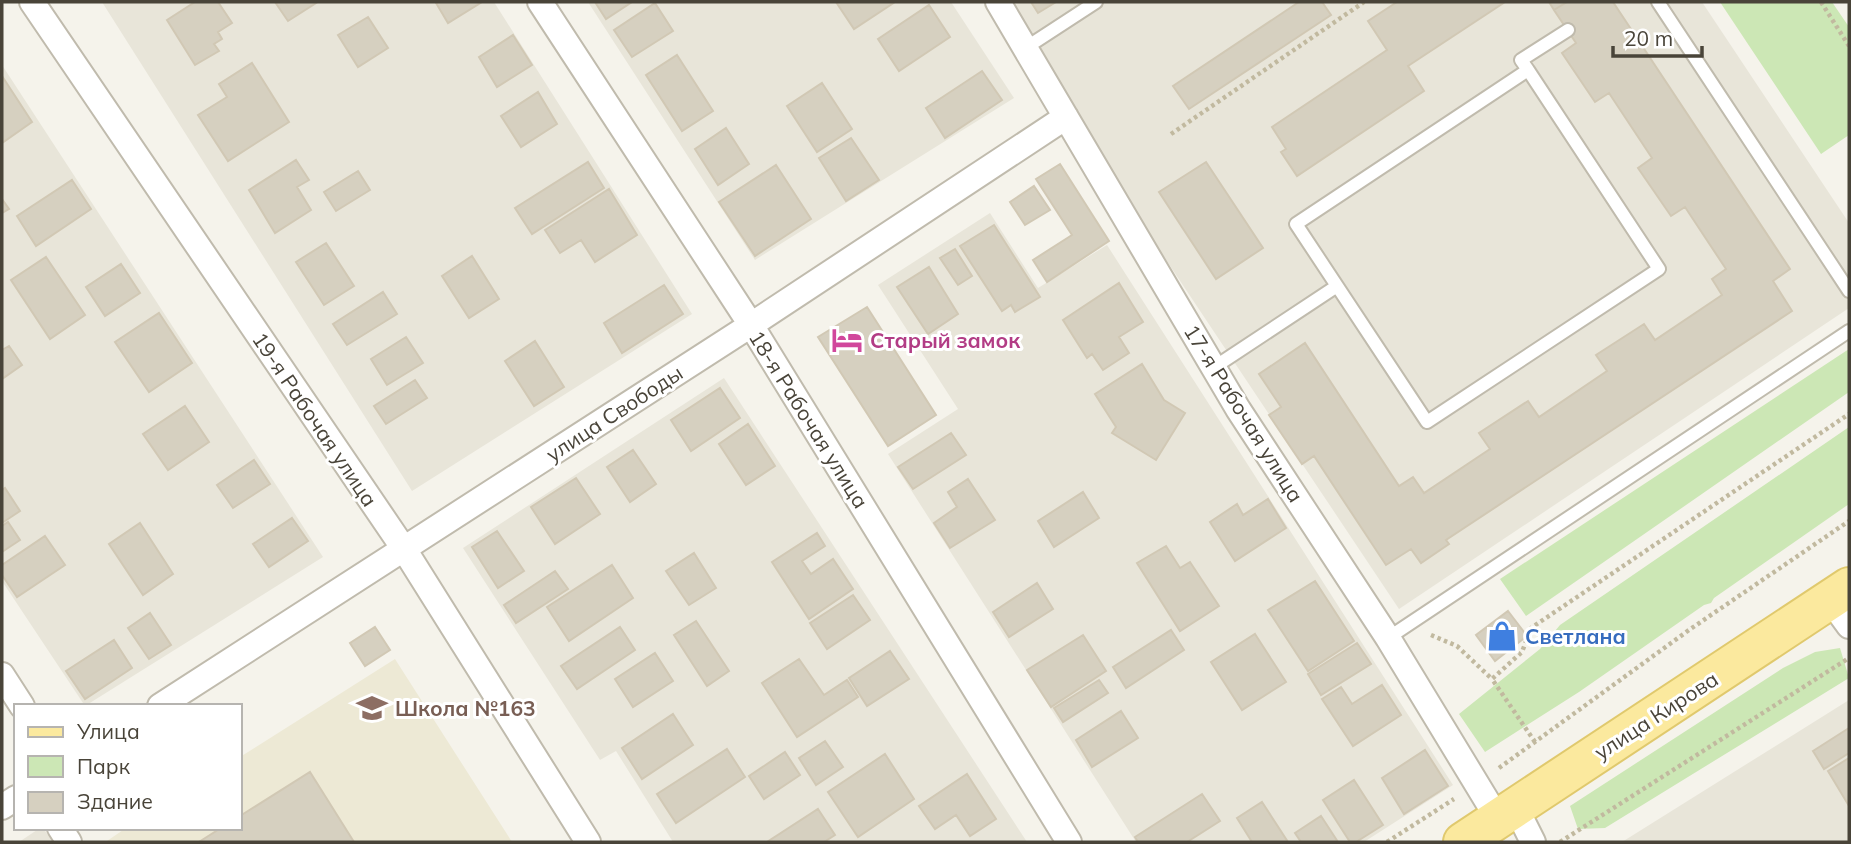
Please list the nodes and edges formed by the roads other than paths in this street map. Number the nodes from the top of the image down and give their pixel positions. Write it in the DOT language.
graph roads {
  1 [pos="32,2"];
  2 [pos="540,2"];
  3 [pos="998,2"];
  4 [pos="1096,2"];
  5 [pos="1658,2"];
  6 [pos="1568,30"];
  7 [pos="1027,47"];
  8 [pos="1528,70"];
  9 [pos="1066,117"];
  10 [pos="1337,286"];
  11 [pos="1849,291"];
  12 [pos="751,325"];
  13 [pos="1849,331"];
  14 [pos="1213,368"];
  15 [pos="404,549"];
  16 [pos="1843,605"];
  17 [pos="1397,631"];
  18 [pos="2,675"];
  19 [pos="21,704"];
  20 [pos="163,704"];
  21 [pos="1507,814"];
  22 [pos="588,842"];
  23 [pos="1069,842"];
  24 [pos="1464,842"];
  25 [pos="1533,842"];
  1 -- 15 [label="street, 19-я Рабочая улица"];
  2 -- 12 [label="street, 18-я Рабочая улица"];
  3 -- 7 [label="street, 17-я Рабочая улица"];
  4 -- 7 [label="lane"];
  5 -- 11 [label="lane"];
  6 -- 8 [label="lane"];
  7 -- 9 [label="street, 17-я Рабочая улица"];
  8 -- 10 [label="lane"];
  8 -- 10 [label="lane"];
  9 -- 12 [label="street, улица Свободы"];
  9 -- 14 [label="street, 17-я Рабочая улица"];
  10 -- 14 [label="lane"];
  12 -- 15 [label="street, улица Свободы"];
  12 -- 23 [label="street, 18-я Рабочая улица"];
  13 -- 17 [label="lane"];
  14 -- 17 [label="street, 17-я Рабочая улица"];
  15 -- 20 [label="street, улица Свободы"];
  15 -- 22 [label="street, 19-я Рабочая улица"];
  16 -- 21 [label="main road, улица Кирова"];
  17 -- 21 [label="street, 17-я Рабочая улица"];
  18 -- 19 [label="street"];
  21 -- 24 [label="main road, улица Кирова"];
  21 -- 25 [label="street, 17-я Рабочая улица"];
}
